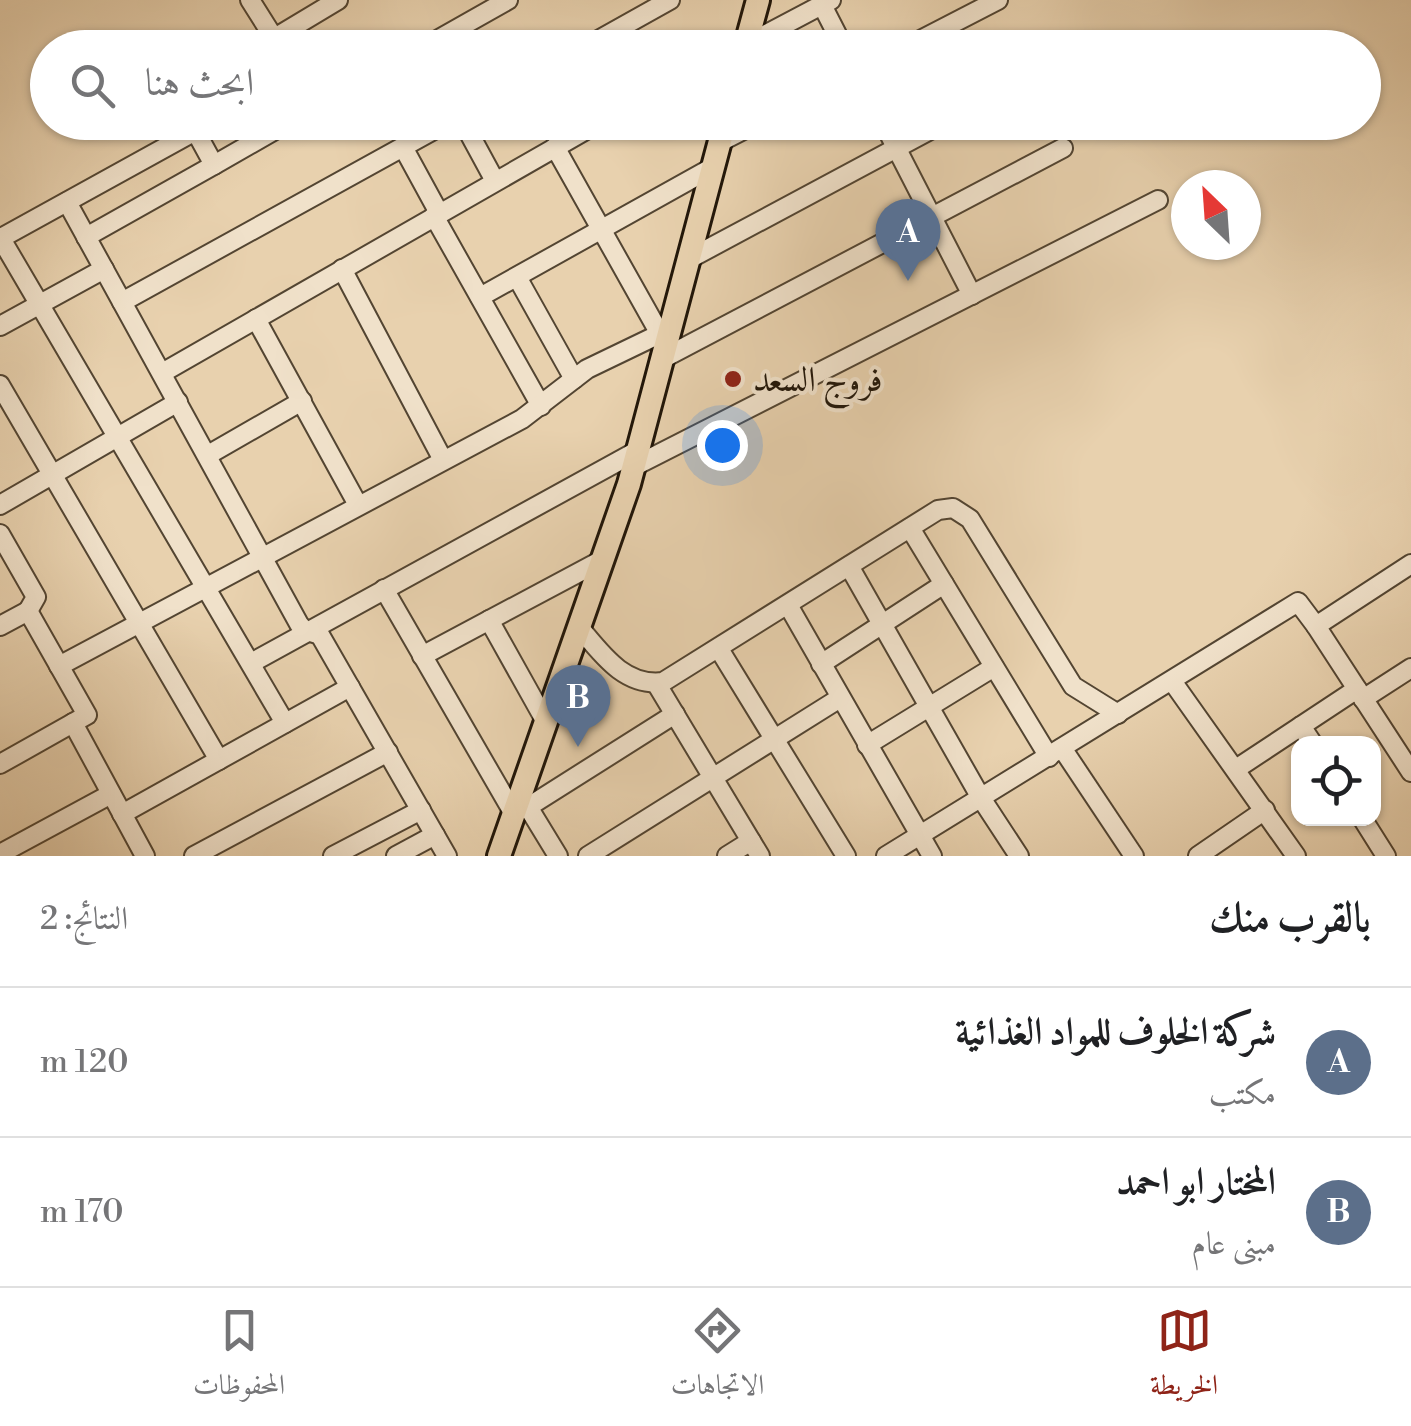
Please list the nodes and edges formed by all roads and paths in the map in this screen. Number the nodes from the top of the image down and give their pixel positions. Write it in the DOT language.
graph roads {
  1 [pos="250,0"];
  2 [pos="338,0"];
  3 [pos="508,0"];
  4 [pos="670,0"];
  5 [pos="758,0"];
  6 [pos="998,0"];
  7 [pos="827,2"];
  8 [pos="261,30"];
  9 [pos="288,30"];
  10 [pos="455,30"];
  11 [pos="618,30"];
  12 [pos="750,30"];
  13 [pos="775,30"];
  14 [pos="837,30"];
  15 [pos="940,30"];
  16 [pos="171,140"];
  17 [pos="200,140"];
  18 [pos="258,140"];
  19 [pos="416,140"];
  20 [pos="473,140"];
  21 [pos="569,140"];
  22 [pos="721,140"];
  23 [pos="892,140"];
  24 [pos="911,140"];
  25 [pos="403,147"];
  26 [pos="555,148"];
  27 [pos="896,148"];
  28 [pos="1063,148"];
  29 [pos="214,165"];
  30 [pos="714,168"];
  31 [pos="495,181"];
  32 [pos="1158,200"];
  33 [pos="67,202"];
  34 [pos="437,214"];
  35 [pos="932,217"];
  36 [pos="602,230"];
  37 [pos="86,237"];
  38 [pos="0,238"];
  39 [pos="689,258"];
  40 [pos="104,269"];
  41 [pos="342,269"];
  42 [pos="517,277"];
  43 [pos="972,294"];
  44 [pos="480,298"];
  45 [pos="122,302"];
  46 [pos="38,305"];
  47 [pos="256,319"];
  48 [pos="0,326"];
  49 [pos="665,332"];
  50 [pos="662,359"];
  51 [pos="162,373"];
  52 [pos="574,379"];
  53 [pos="0,385"];
  54 [pos="302,401"];
  55 [pos="178,402"];
  56 [pos="542,406"];
  57 [pos="119,436"];
  58 [pos="208,455"];
  59 [pos="635,459"];
  60 [pos="443,460"];
  61 [pos="52,475"];
  62 [pos="0,505"];
  63 [pos="358,505"];
  64 [pos="910,528"];
  65 [pos="0,534"];
  66 [pos="262,556"];
  67 [pos="602,560"];
  68 [pos="1411,564"];
  69 [pos="849,566"];
  70 [pos="944,584"];
  71 [pos="207,586"];
  72 [pos="384,590"];
  73 [pos="788,605"];
  74 [pos="28,611"];
  75 [pos="489,620"];
  76 [pos="139,623"];
  77 [pos="882,624"];
  78 [pos="0,626"];
  79 [pos="1316,626"];
  80 [pos="579,627"];
  81 [pos="308,631"];
  82 [pos="719,648"];
  83 [pos="422,656"];
  84 [pos="251,663"];
  85 [pos="821,664"];
  86 [pos="59,666"];
  87 [pos="994,667"];
  88 [pos="1411,668"];
  89 [pos="1172,682"];
  90 [pos="656,683"];
  91 [pos="350,687"];
  92 [pos="1360,694"];
  93 [pos="840,698"];
  94 [pos="929,707"];
  95 [pos="675,714"];
  96 [pos="1118,714"];
  97 [pos="546,722"];
  98 [pos="73,723"];
  99 [pos="286,723"];
  100 [pos="1301,726"];
  101 [pos="1308,736"];
  102 [pos="774,740"];
  103 [pos="868,745"];
  104 [pos="388,752"];
  105 [pos="1056,753"];
  106 [pos="219,760"];
  107 [pos="0,764"];
  108 [pos="1236,769"];
  109 [pos="1411,772"];
  110 [pos="714,778"];
  111 [pos="111,794"];
  112 [pos="981,798"];
  113 [pos="521,805"];
  114 [pos="422,810"];
  115 [pos="1265,810"];
  116 [pos="122,814"];
  117 [pos="1367,826"];
  118 [pos="435,835"];
  119 [pos="920,835"];
  120 [pos="755,849"];
  121 [pos="0,854"];
  122 [pos="139,854"];
  123 [pos="194,856"];
  124 [pos="333,856"];
  125 [pos="396,856"];
  126 [pos="447,856"];
  127 [pos="499,856"];
  128 [pos="558,856"];
  129 [pos="588,856"];
  130 [pos="727,856"];
  131 [pos="846,856"];
  132 [pos="886,856"];
  133 [pos="932,856"];
  134 [pos="1019,856"];
  135 [pos="1134,856"];
  136 [pos="1198,856"];
  137 [pos="1296,856"];
  138 [pos="1386,856"];
  1 -- 8 [label="street"];
  2 -- 9 [label="street"];
  3 -- 10 [label="street"];
  4 -- 11 [label="street"];
  5 -- 12 [label="main road"];
  6 -- 15 [label="street"];
  7 -- 13 [label="street"];
  7 -- 14 [label="street"];
  16 -- 33 [label="street"];
  17 -- 29 [label="street"];
  18 -- 29 [label="street"];
  19 -- 25 [label="street"];
  20 -- 31 [label="street"];
  21 -- 26 [label="street"];
  22 -- 30 [label="main road"];
  23 -- 27 [label="street"];
  24 -- 27 [label="street"];
  25 -- 34 [label="street"];
  25 -- 45 [label="street"];
  26 -- 31 [label="street"];
  26 -- 36 [label="street"];
  27 -- 35 [label="street"];
  27 -- 39 [label="street"];
  28 -- 35 [label="street"];
  29 -- 37 [label="street"];
  30 -- 36 [label="street"];
  30 -- 39 [label="main road"];
  31 -- 34 [label="street"];
  32 -- 43 [label="street"];
  33 -- 37 [label="street"];
  33 -- 38 [label="street"];
  34 -- 41 [label="street"];
  34 -- 44 [label="street"];
  35 -- 43 [label="street"];
  35 -- 50 [label="street"];
  36 -- 42 [label="street"];
  36 -- 49 [label="street"];
  37 -- 40 [label="street"];
  38 -- 46 [label="street"];
  39 -- 49 [label="main road"];
  40 -- 45 [label="street"];
  40 -- 46 [label="street"];
  41 -- 47 [label="street"];
  41 -- 60 [label="street"];
  42 -- 44 [label="street"];
  42 -- 52 [label="street"];
  43 -- 59 [label="street"];
  44 -- 56 [label="street"];
  45 -- 51 [label="street"];
  46 -- 48 [label="street"];
  46 -- 57 [label="street"];
  47 -- 51 [label="street"];
  47 -- 54 [label="street"];
  49 -- 50 [label="main road"];
  49 -- 52 [label="street"];
  50 -- 59 [label="main road"];
  51 -- 55 [label="street"];
  52 -- 56 [label="street"];
  53 -- 61 [label="street"];
  54 -- 58 [label="street"];
  54 -- 63 [label="street"];
  55 -- 57 [label="street"];
  55 -- 58 [label="street"];
  56 -- 60 [label="street"];
  57 -- 61 [label="street"];
  57 -- 71 [label="street"];
  58 -- 66 [label="street"];
  59 -- 67 [label="main road"];
  59 -- 72 [label="street"];
  60 -- 63 [label="street"];
  61 -- 62 [label="street"];
  61 -- 76 [label="street"];
  63 -- 66 [label="street"];
  64 -- 69 [label="street"];
  64 -- 70 [label="street"];
  64 -- 96 [label="street"];
  65 -- 74 [label="street"];
  66 -- 71 [label="street"];
  66 -- 81 [label="street"];
  67 -- 75 [label="street"];
  67 -- 80 [label="main road"];
  68 -- 79 [label="street"];
  69 -- 73 [label="street"];
  69 -- 77 [label="street"];
  70 -- 77 [label="street"];
  70 -- 87 [label="street"];
  71 -- 76 [label="street"];
  71 -- 84 [label="street"];
  72 -- 81 [label="street"];
  72 -- 83 [label="street"];
  73 -- 82 [label="street"];
  73 -- 85 [label="street"];
  74 -- 78 [label="street"];
  74 -- 86 [label="street"];
  75 -- 83 [label="street"];
  75 -- 97 [label="street"];
  76 -- 86 [label="street"];
  76 -- 106 [label="street"];
  77 -- 85 [label="street"];
  77 -- 94 [label="street"];
  79 -- 89 [label="street"];
  79 -- 92 [label="street"];
  80 -- 90 [label="street"];
  80 -- 97 [label="main road"];
  81 -- 84 [label="street"];
  81 -- 91 [label="street"];
  82 -- 90 [label="street"];
  82 -- 102 [label="street"];
  83 -- 113 [label="street"];
  84 -- 99 [label="street"];
  85 -- 93 [label="street"];
  86 -- 98 [label="street"];
  87 -- 94 [label="street"];
  87 -- 105 [label="street"];
  88 -- 92 [label="street"];
  89 -- 96 [label="street"];
  89 -- 108 [label="street"];
  90 -- 95 [label="street"];
  91 -- 99 [label="street"];
  91 -- 104 [label="street"];
  92 -- 100 [label="street"];
  92 -- 109 [label="street"];
  93 -- 102 [label="street"];
  93 -- 103 [label="street"];
  94 -- 103 [label="street"];
  94 -- 112 [label="street"];
  95 -- 110 [label="street"];
  95 -- 113 [label="street"];
  96 -- 105 [label="street"];
  97 -- 113 [label="main road"];
  98 -- 107 [label="street"];
  98 -- 111 [label="street"];
  99 -- 106 [label="street"];
  100 -- 101 [label="street"];
  100 -- 108 [label="street"];
  102 -- 110 [label="street"];
  102 -- 131 [label="street"];
  103 -- 119 [label="street"];
  104 -- 114 [label="street"];
  104 -- 123 [label="street"];
  105 -- 112 [label="street"];
  105 -- 135 [label="street"];
  106 -- 116 [label="street"];
  108 -- 115 [label="street"];
  110 -- 120 [label="street"];
  110 -- 129 [label="street"];
  111 -- 116 [label="street"];
  111 -- 121 [label="street"];
  112 -- 119 [label="street"];
  112 -- 134 [label="street"];
  113 -- 127 [label="main road"];
  113 -- 128 [label="street"];
  114 -- 118 [label="street"];
  114 -- 124 [label="street"];
  115 -- 136 [label="street"];
  115 -- 137 [label="street"];
  116 -- 122 [label="street"];
  117 -- 138 [label="street"];
  118 -- 125 [label="street"];
  118 -- 126 [label="street"];
  119 -- 132 [label="street"];
  119 -- 133 [label="street"];
  120 -- 130 [label="street"];
}
